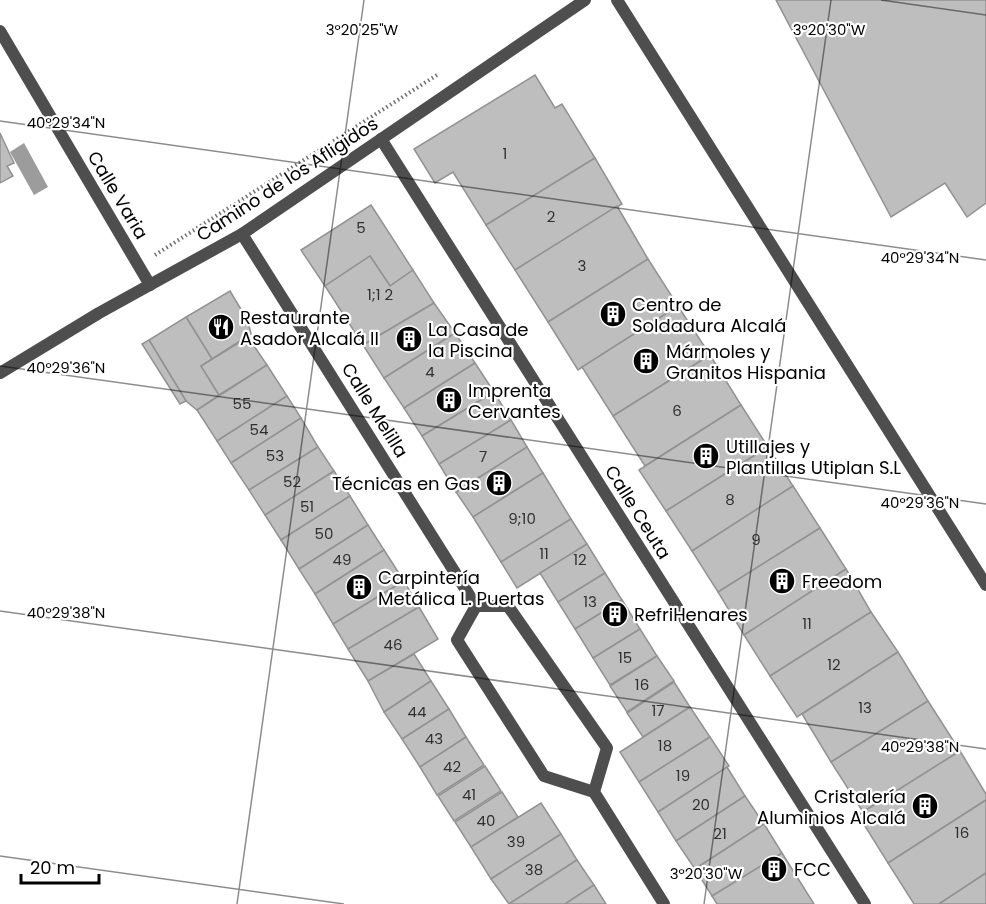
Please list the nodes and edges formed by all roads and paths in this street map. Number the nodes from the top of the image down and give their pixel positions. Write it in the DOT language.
graph roads {
  1 [pos="585,0"];
  2 [pos="617,0"];
  3 [pos="0,31"];
  4 [pos="444,70"];
  5 [pos="381,139"];
  6 [pos="242,234"];
  7 [pos="139,265"];
  8 [pos="150,285"];
  9 [pos="0,373"];
  10 [pos="986,585"];
  11 [pos="476,606"];
  12 [pos="594,792"];
  13 [pos="664,904"];
  14 [pos="866,904"];
  1 -- 5 [label="street, Camino de los Afligidos"];
  2 -- 10 [label="street"];
  3 -- 7 [label="street, Calle Varia"];
  4 -- 7 [label="path"];
  5 -- 6 [label="street, Camino de los Afligidos"];
  5 -- 14 [label="street, Calle Ceuta"];
  6 -- 8 [label="street, Camino de los Afligidos"];
  6 -- 11 [label="street, Calle Melilla"];
  7 -- 8 [label="street, Calle Varia"];
  8 -- 9 [label="street, Camino de los Afligidos"];
  11 -- 12 [label="street"];
  11 -- 12 [label="street"];
  12 -- 13 [label="street"];
}
